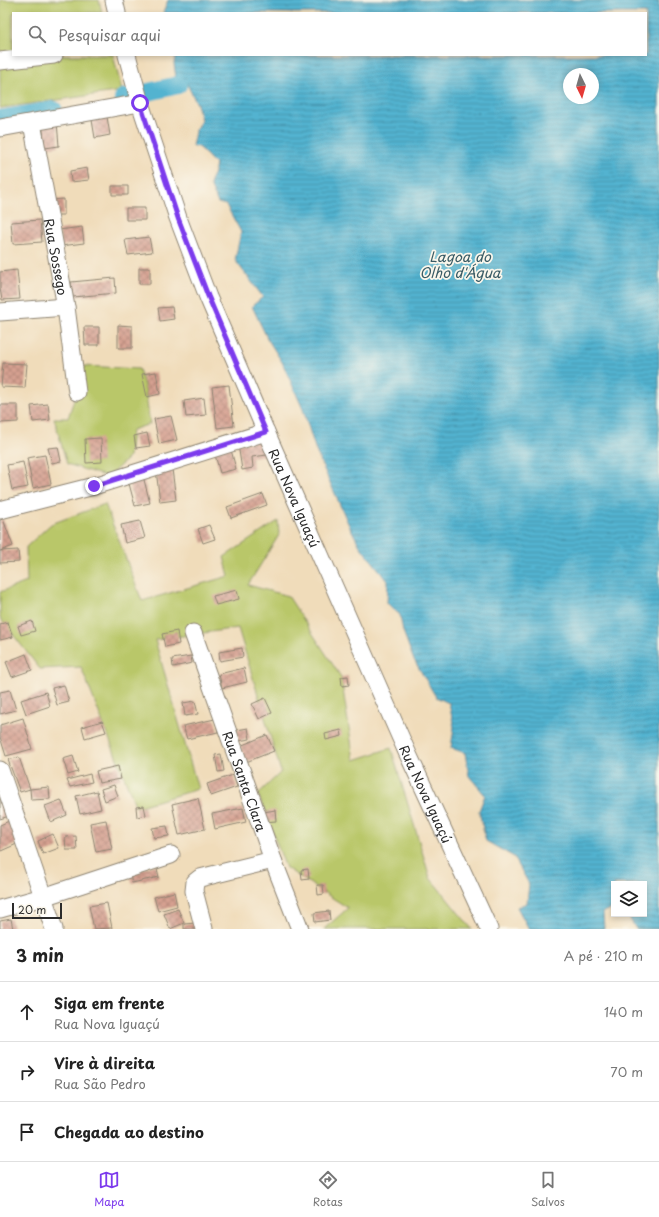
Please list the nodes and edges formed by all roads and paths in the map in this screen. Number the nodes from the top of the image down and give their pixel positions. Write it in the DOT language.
graph roads {
  1 [pos="114,0"];
  2 [pos="117,12"];
  3 [pos="45,56"];
  4 [pos="127,56"];
  5 [pos="0,61"];
  6 [pos="140,103"];
  7 [pos="32,123"];
  8 [pos="0,128"];
  9 [pos="66,307"];
  10 [pos="0,312"];
  11 [pos="77,392"];
  12 [pos="266,432"];
  13 [pos="0,510"];
  14 [pos="193,633"];
  15 [pos="0,770"];
  16 [pos="171,855"];
  17 [pos="273,860"];
  18 [pos="43,897"];
  19 [pos="0,909"];
  20 [pos="54,929"];
  21 [pos="204,929"];
  22 [pos="300,929"];
  23 [pos="489,929"];
  1 -- 2 [label="street"];
  3 -- 5 [label="street"];
  4 -- 6 [label="street, Rua Nova Iguaçú"];
  6 -- 7 [label="street"];
  6 -- 12 [label="street, Rua Nova Iguaçú"];
  7 -- 8 [label="street"];
  7 -- 9 [label="street, Rua Sossego"];
  9 -- 10 [label="street"];
  9 -- 11 [label="street, Rua Sossego"];
  12 -- 13 [label="street"];
  12 -- 23 [label="street, Rua Nova Iguaçú"];
  14 -- 17 [label="street, Rua Santa Clara"];
  15 -- 18 [label="street"];
  16 -- 18 [label="street"];
  17 -- 21 [label="street"];
  17 -- 22 [label="street, Rua Santa Clara"];
  18 -- 19 [label="street"];
  18 -- 20 [label="street"];
}
